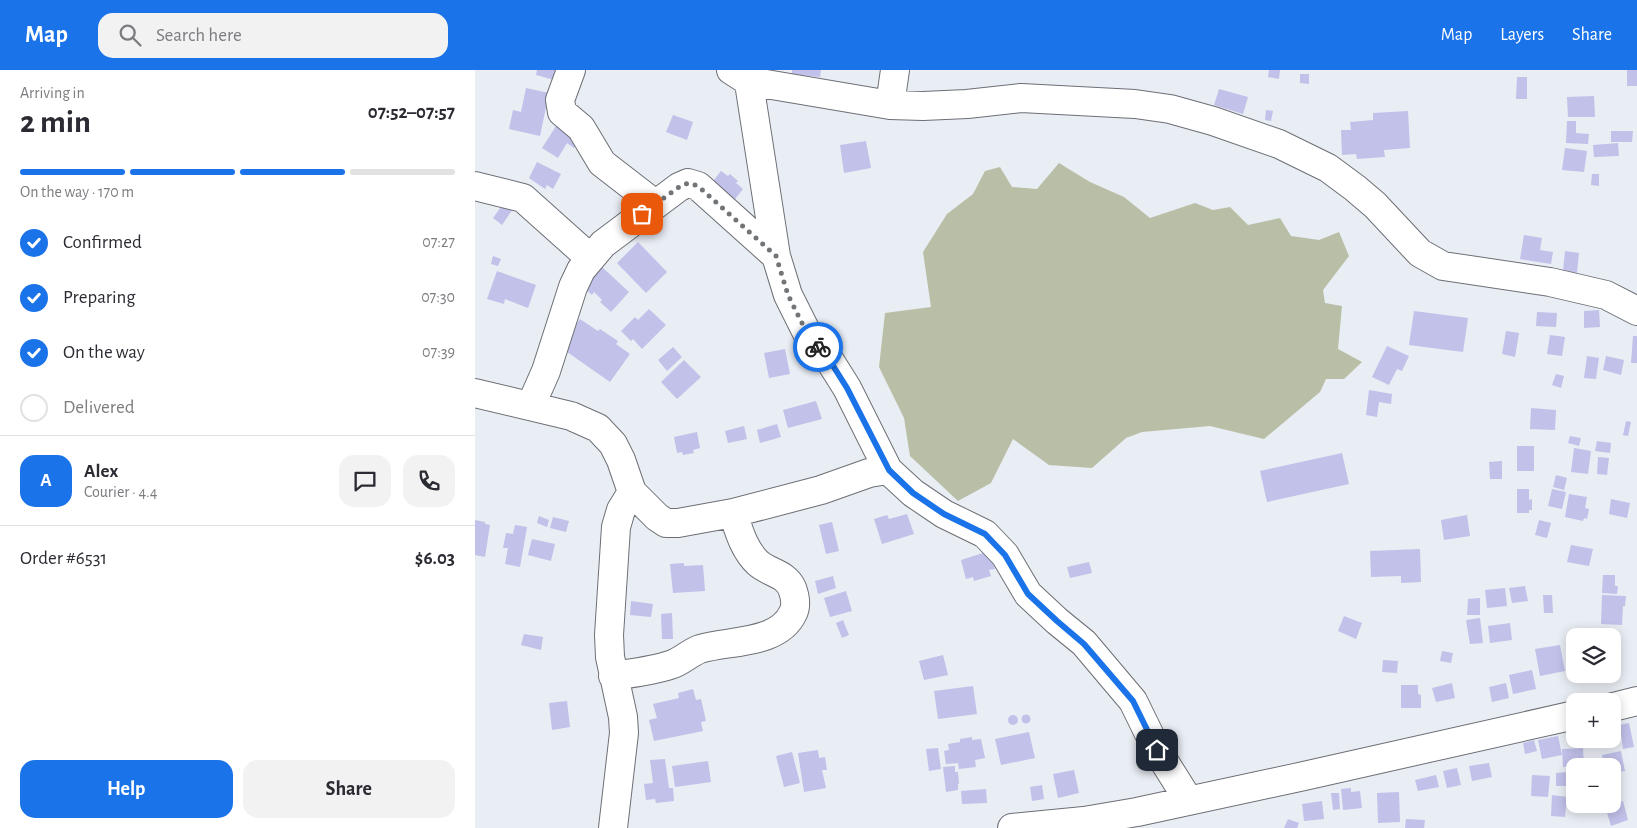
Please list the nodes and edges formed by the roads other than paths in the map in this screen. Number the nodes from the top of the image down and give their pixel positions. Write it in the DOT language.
graph roads {
  1 [pos="571,70"];
  2 [pos="895,70"];
  3 [pos="742,74"];
  4 [pos="890,105"];
  5 [pos="475,186"];
  6 [pos="655,204"];
  7 [pos="776,256"];
  8 [pos="590,258"];
  9 [pos="1637,311"];
  10 [pos="475,393"];
  11 [pos="531,405"];
  12 [pos="889,470"];
  13 [pos="631,492"];
  14 [pos="733,513"];
  15 [pos="613,676"];
  16 [pos="1637,701"];
  17 [pos="1621,705"];
  18 [pos="1566,717"];
  19 [pos="1189,801"];
  20 [pos="613,828"];
  21 [pos="1011,828"];
  1 -- 6 [label="street"];
  2 -- 4 [label="street"];
  3 -- 4 [label="street"];
  3 -- 7 [label="street"];
  4 -- 9 [label="street"];
  5 -- 8 [label="street"];
  6 -- 7 [label="street"];
  6 -- 8 [label="street"];
  7 -- 12 [label="street"];
  8 -- 11 [label="street"];
  10 -- 11 [label="street"];
  11 -- 13 [label="street"];
  12 -- 14 [label="street"];
  12 -- 19 [label="street"];
  13 -- 14 [label="street"];
  13 -- 15 [label="street"];
  14 -- 15 [label="street"];
  15 -- 20 [label="street"];
  16 -- 17 [label="street"];
  18 -- 19 [label="street"];
  19 -- 21 [label="street"];
}
